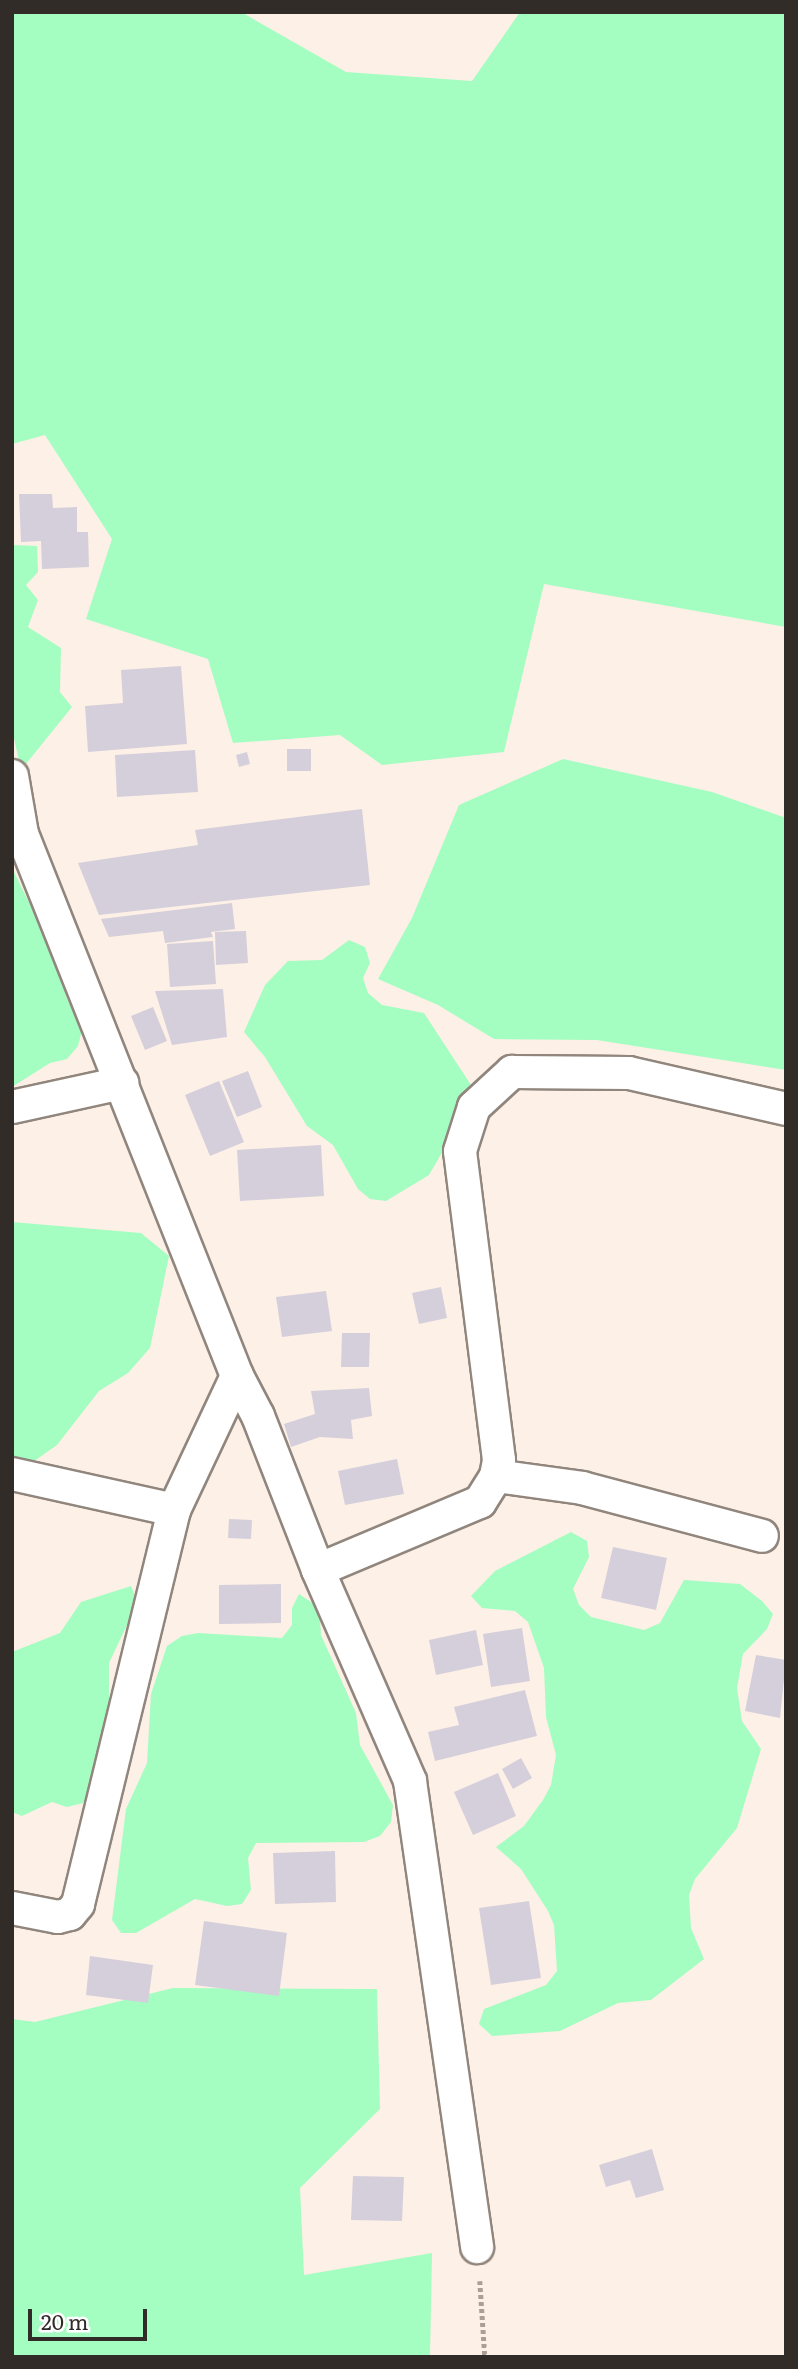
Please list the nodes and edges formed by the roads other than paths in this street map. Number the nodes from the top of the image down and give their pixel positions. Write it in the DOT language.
graph roads {
  1 [pos="12,776"];
  2 [pos="17,834"];
  3 [pos="122,1083"];
  4 [pos="12,1107"];
  5 [pos="786,1109"];
  6 [pos="237,1376"];
  7 [pos="12,1474"];
  8 [pos="496,1476"];
  9 [pos="174,1510"];
  10 [pos="762,1536"];
  11 [pos="318,1570"];
  12 [pos="12,1908"];
  13 [pos="477,2247"];
  1 -- 2 [label="street"];
  2 -- 3 [label="street"];
  3 -- 4 [label="street"];
  3 -- 6 [label="street"];
  5 -- 8 [label="street"];
  6 -- 9 [label="street"];
  6 -- 11 [label="street"];
  7 -- 9 [label="street"];
  8 -- 10 [label="street"];
  8 -- 11 [label="street"];
  9 -- 12 [label="street"];
  11 -- 13 [label="street"];
}
